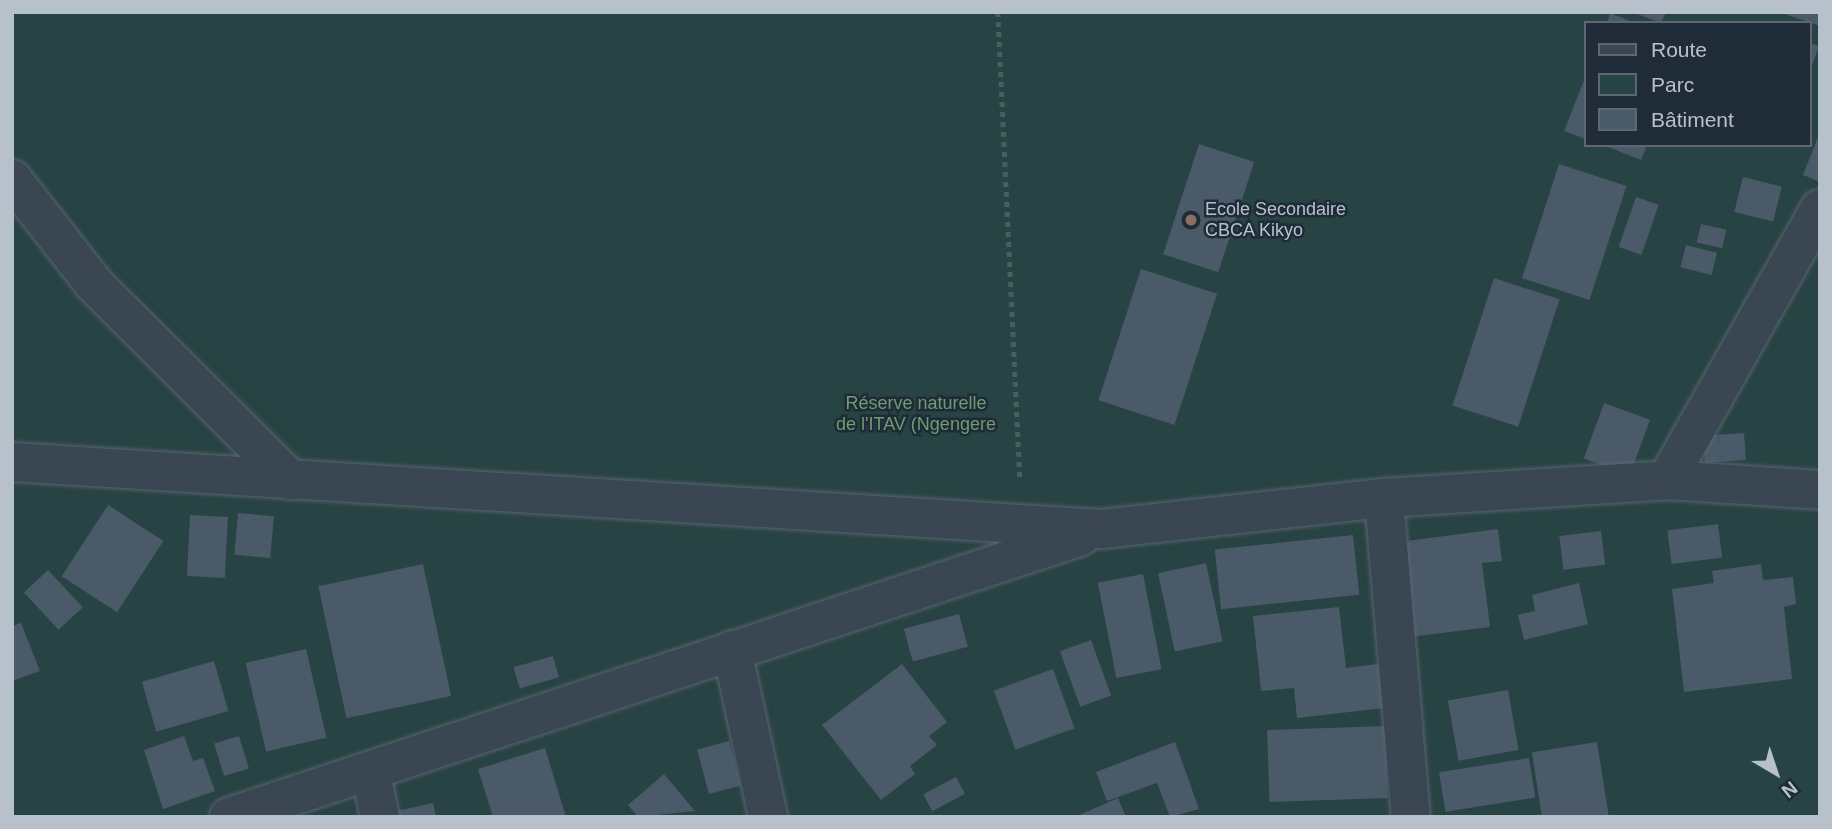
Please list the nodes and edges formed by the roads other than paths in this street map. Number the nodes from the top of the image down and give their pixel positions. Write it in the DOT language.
graph roads {
  1 [pos="12,179"];
  2 [pos="1820,209"];
  3 [pos="12,462"];
  4 [pos="291,480"];
  5 [pos="1667,480"];
  6 [pos="1820,490"];
  7 [pos="1384,498"];
  8 [pos="1102,529"];
  9 [pos="732,650"];
  10 [pos="371,774"];
  11 [pos="229,817"];
  12 [pos="380,817"];
  13 [pos="768,817"];
  14 [pos="1411,817"];
  1 -- 4 [label="street"];
  2 -- 5 [label="street"];
  3 -- 4 [label="street"];
  4 -- 8 [label="street"];
  5 -- 6 [label="street"];
  5 -- 7 [label="street"];
  7 -- 8 [label="street"];
  7 -- 14 [label="street"];
  8 -- 9 [label="street"];
  9 -- 10 [label="street"];
  9 -- 13 [label="street"];
  10 -- 11 [label="street"];
  10 -- 12 [label="street"];
}
